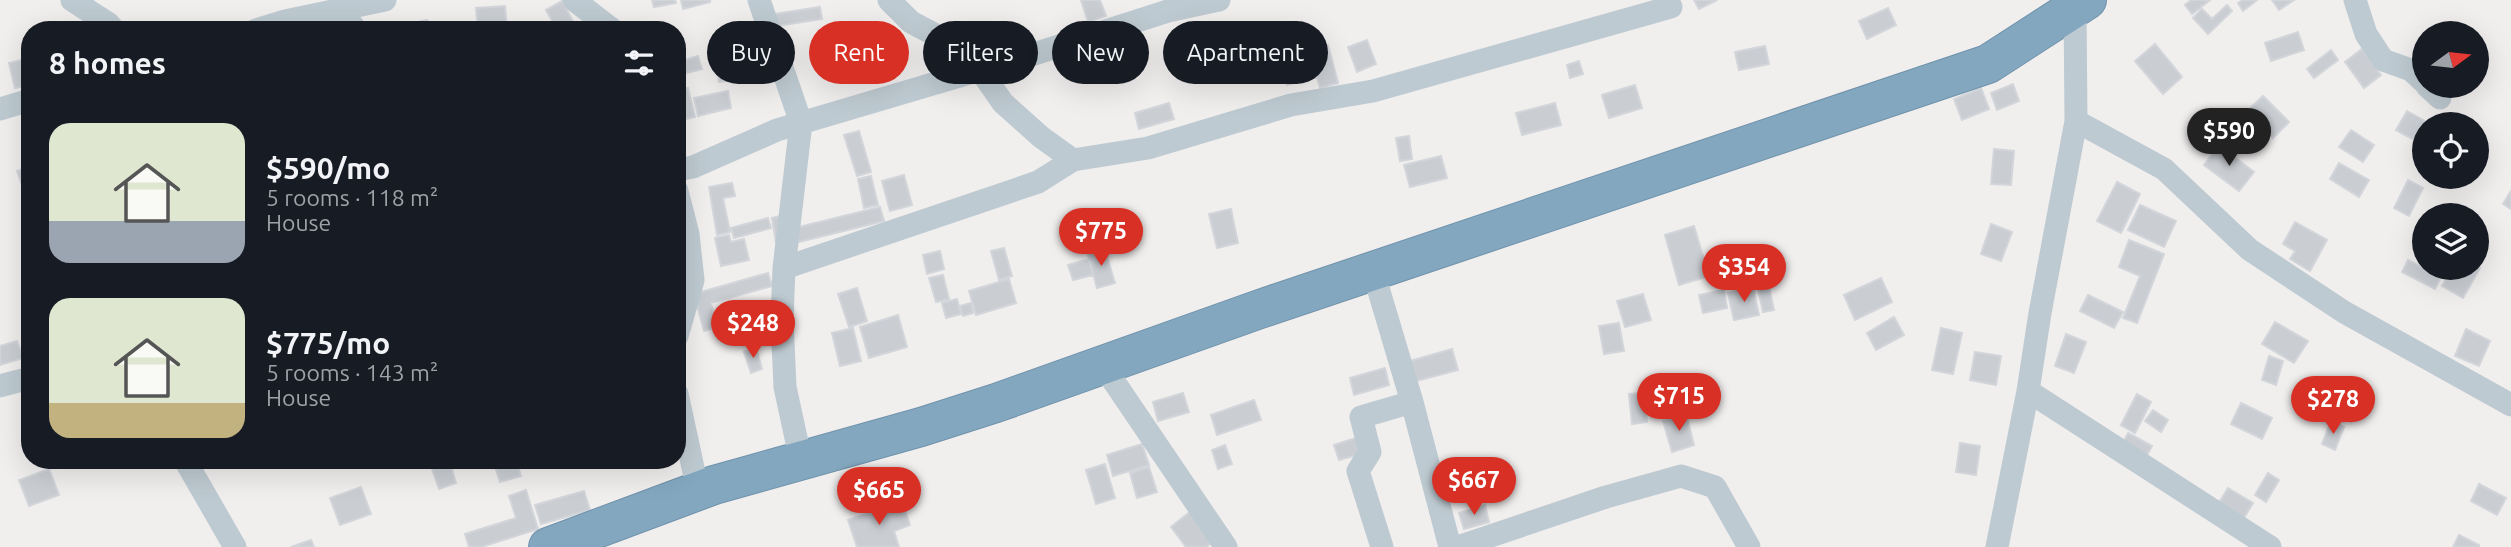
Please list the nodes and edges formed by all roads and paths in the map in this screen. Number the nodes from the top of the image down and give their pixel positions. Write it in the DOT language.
graph roads {
  1 [pos="72,0"];
  2 [pos="385,0"];
  3 [pos="574,0"];
  4 [pos="759,0"];
  5 [pos="889,0"];
  6 [pos="1219,0"];
  7 [pos="2355,0"];
  8 [pos="2081,4"];
  9 [pos="1671,6"];
  10 [pos="340,9"];
  11 [pos="104,21"];
  12 [pos="285,21"];
  13 [pos="349,21"];
  14 [pos="602,21"];
  15 [pos="923,28"];
  16 [pos="1038,52"];
  17 [pos="2412,70"];
  18 [pos="933,84"];
  19 [pos="990,84"];
  20 [pos="21,103"];
  21 [pos="0,109"];
  22 [pos="2076,121"];
  23 [pos="801,123"];
  24 [pos="1073,160"];
  25 [pos="686,168"];
  26 [pos="686,226"];
  27 [pos="784,268"];
  28 [pos="1373,271"];
  29 [pos="686,306"];
  30 [pos="1102,364"];
  31 [pos="21,381"];
  32 [pos="0,387"];
  33 [pos="2028,391"];
  34 [pos="1412,402"];
  35 [pos="2511,405"];
  36 [pos="686,436"];
  37 [pos="801,461"];
  38 [pos="190,469"];
  39 [pos="698,491"];
  40 [pos="235,547"];
  41 [pos="548,547"];
  42 [pos="1226,547"];
  43 [pos="1382,547"];
  44 [pos="1450,547"];
  45 [pos="1458,547"];
  46 [pos="1749,547"];
  47 [pos="1997,547"];
  48 [pos="2270,547"];
  1 -- 11 [label="street"];
  2 -- 10 [label="street"];
  3 -- 14 [label="street"];
  4 -- 23 [label="street"];
  5 -- 15 [label="street"];
  6 -- 16 [label="street"];
  7 -- 17 [label="street"];
  8 -- 22 [label="street"];
  8 -- 28 [label="highway"];
  9 -- 24 [label="street"];
  10 -- 12 [label="street"];
  10 -- 13 [label="street"];
  18 -- 23 [label="street"];
  19 -- 24 [label="street"];
  20 -- 21 [label="street"];
  22 -- 33 [label="street"];
  22 -- 35 [label="street"];
  23 -- 25 [label="street"];
  23 -- 27 [label="street"];
  24 -- 27 [label="street"];
  26 -- 29 [label="street"];
  27 -- 37 [label="street"];
  28 -- 30 [label="highway"];
  28 -- 34 [label="street"];
  30 -- 37 [label="highway"];
  30 -- 42 [label="street"];
  31 -- 32 [label="street"];
  33 -- 47 [label="street"];
  33 -- 48 [label="street"];
  34 -- 43 [label="street"];
  34 -- 44 [label="street"];
  36 -- 39 [label="street"];
  37 -- 39 [label="highway"];
  38 -- 40 [label="street"];
  39 -- 41 [label="highway"];
  45 -- 46 [label="street"];
}
